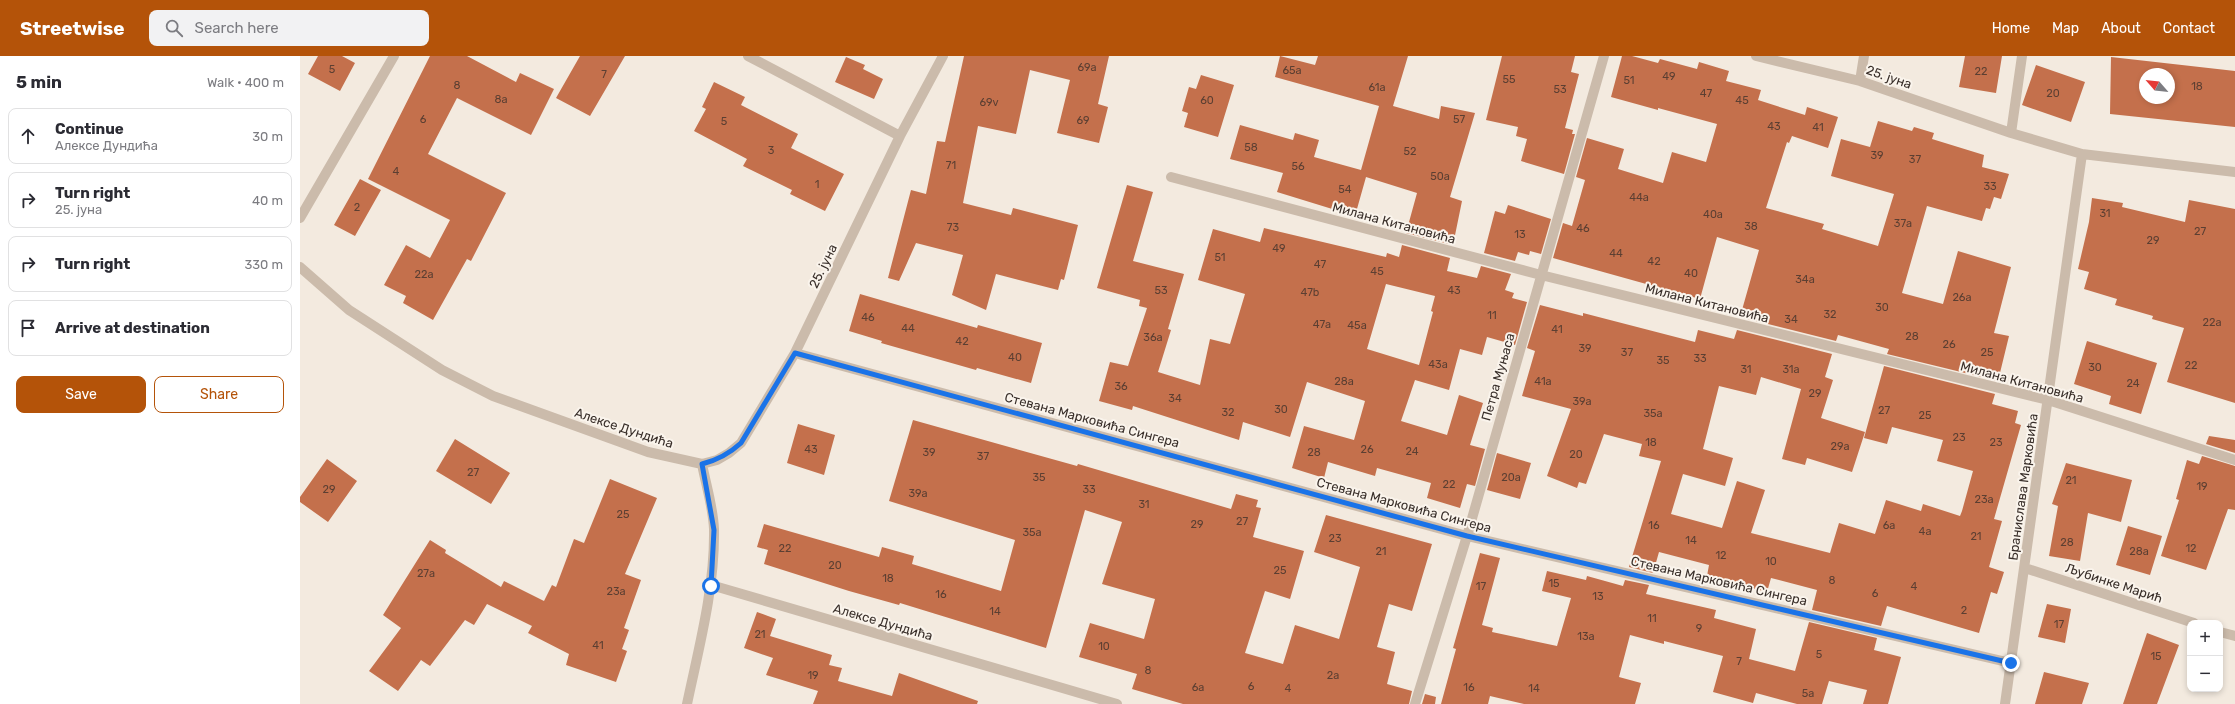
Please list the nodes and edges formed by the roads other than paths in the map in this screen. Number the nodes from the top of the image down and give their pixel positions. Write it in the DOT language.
graph roads {
  1 [pos="394,56"];
  2 [pos="748,56"];
  3 [pos="943,56"];
  4 [pos="1604,56"];
  5 [pos="1756,56"];
  6 [pos="1864,56"];
  7 [pos="2022,56"];
  8 [pos="1860,81"];
  9 [pos="2011,133"];
  10 [pos="900,136"];
  11 [pos="2082,154"];
  12 [pos="2235,172"];
  13 [pos="1171,178"];
  14 [pos="300,218"];
  15 [pos="300,267"];
  16 [pos="1540,275"];
  17 [pos="795,353"];
  18 [pos="2048,400"];
  19 [pos="2235,460"];
  20 [pos="702,464"];
  21 [pos="1467,536"];
  22 [pos="2025,568"];
  23 [pos="711,586"];
  24 [pos="2187,621"];
  25 [pos="2223,633"];
  26 [pos="2235,636"];
  27 [pos="2011,663"];
  28 [pos="688,704"];
  29 [pos="1117,704"];
  30 [pos="1415,704"];
  31 [pos="2005,704"];
  1 -- 14 [label="street"];
  2 -- 10 [label="street"];
  3 -- 10 [label="street, 25. јуна"];
  4 -- 16 [label="street, Петра Муњаса"];
  5 -- 8 [label="street, 25. јуна"];
  6 -- 8 [label="street"];
  7 -- 9 [label="street"];
  8 -- 9 [label="street, 25. јуна"];
  9 -- 11 [label="street, 25. јуна"];
  10 -- 17 [label="street, 25. јуна"];
  11 -- 12 [label="street, 25. јуна"];
  11 -- 18 [label="street, Бранислава Марковића"];
  13 -- 16 [label="street, Милана Китановића"];
  15 -- 20 [label="street, Алексе Дундића"];
  16 -- 18 [label="street, Милана Китановића"];
  16 -- 21 [label="street, Петра Муњаса"];
  17 -- 20 [label="street, 25. јуна"];
  17 -- 21 [label="street, Стевана Марковића Сингера"];
  18 -- 19 [label="street, Милана Китановића"];
  18 -- 22 [label="street, Бранислава Марковића"];
  20 -- 23 [label="street"];
  21 -- 27 [label="street, Стевана Марковића Сингера"];
  21 -- 30 [label="street, Петра Муњаса"];
  22 -- 24 [label="street, Љубинке Марић"];
  22 -- 27 [label="street, Бранислава Марковића"];
  23 -- 28 [label="street"];
  23 -- 29 [label="street, Алексе Дундића"];
  25 -- 26 [label="street"];
  27 -- 31 [label="street, Бранислава Марковића"];
}
